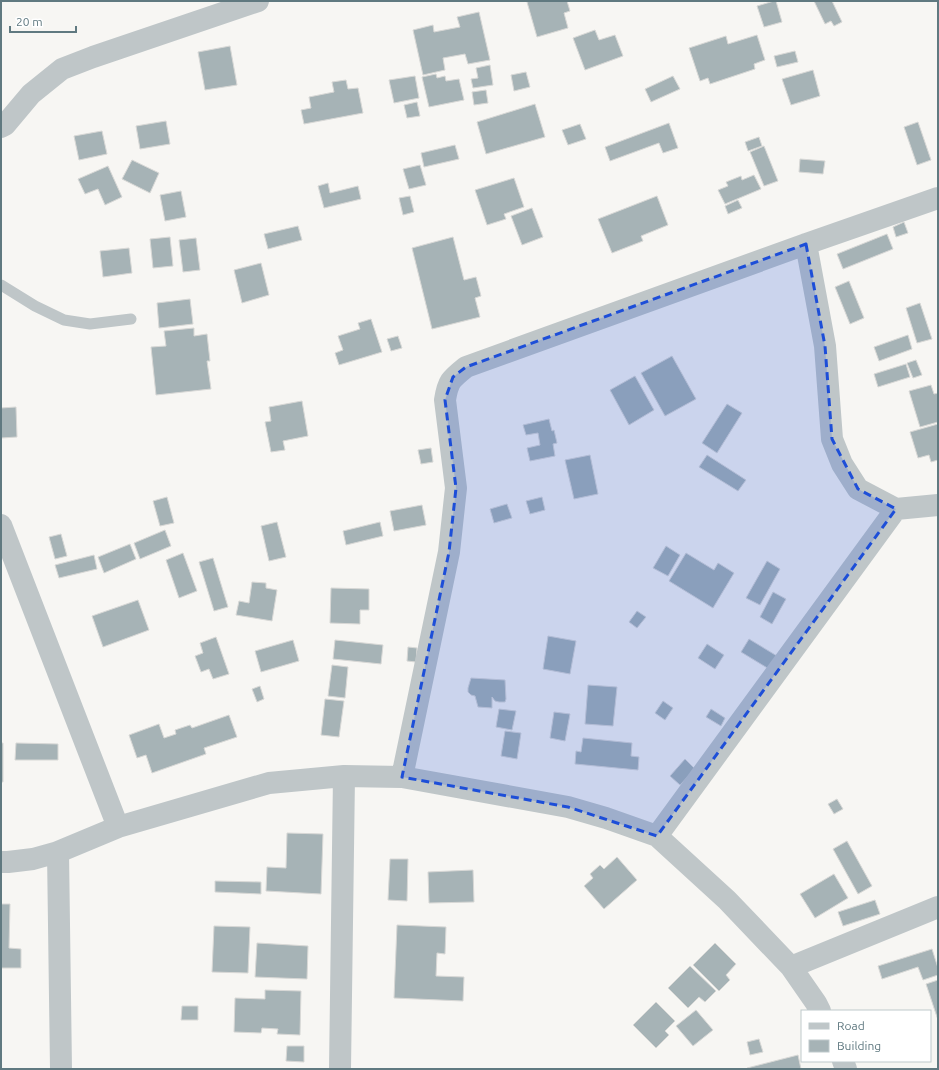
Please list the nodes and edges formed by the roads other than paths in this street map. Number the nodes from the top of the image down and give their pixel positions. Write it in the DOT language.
graph roads {
  1 [pos="258,1"];
  2 [pos="1,127"];
  3 [pos="938,198"];
  4 [pos="806,244"];
  5 [pos="1,285"];
  6 [pos="131,319"];
  7 [pos="938,505"];
  8 [pos="896,509"];
  9 [pos="1,525"];
  10 [pos="344,776"];
  11 [pos="402,778"];
  12 [pos="118,827"];
  13 [pos="657,836"];
  14 [pos="58,852"];
  15 [pos="1,862"];
  16 [pos="938,907"];
  17 [pos="791,967"];
  18 [pos="820,1010"];
  19 [pos="61,1069"];
  20 [pos="340,1069"];
  1 -- 2 [label="street"];
  3 -- 4 [label="street"];
  4 -- 8 [label="street"];
  4 -- 11 [label="street"];
  5 -- 6 [label="lane"];
  7 -- 8 [label="street"];
  8 -- 13 [label="street"];
  9 -- 12 [label="street"];
  10 -- 11 [label="street"];
  10 -- 12 [label="street"];
  10 -- 20 [label="street"];
  11 -- 13 [label="street"];
  12 -- 14 [label="street"];
  13 -- 17 [label="street"];
  14 -- 15 [label="street"];
  14 -- 19 [label="street"];
  16 -- 17 [label="street"];
  17 -- 18 [label="street"];
}
